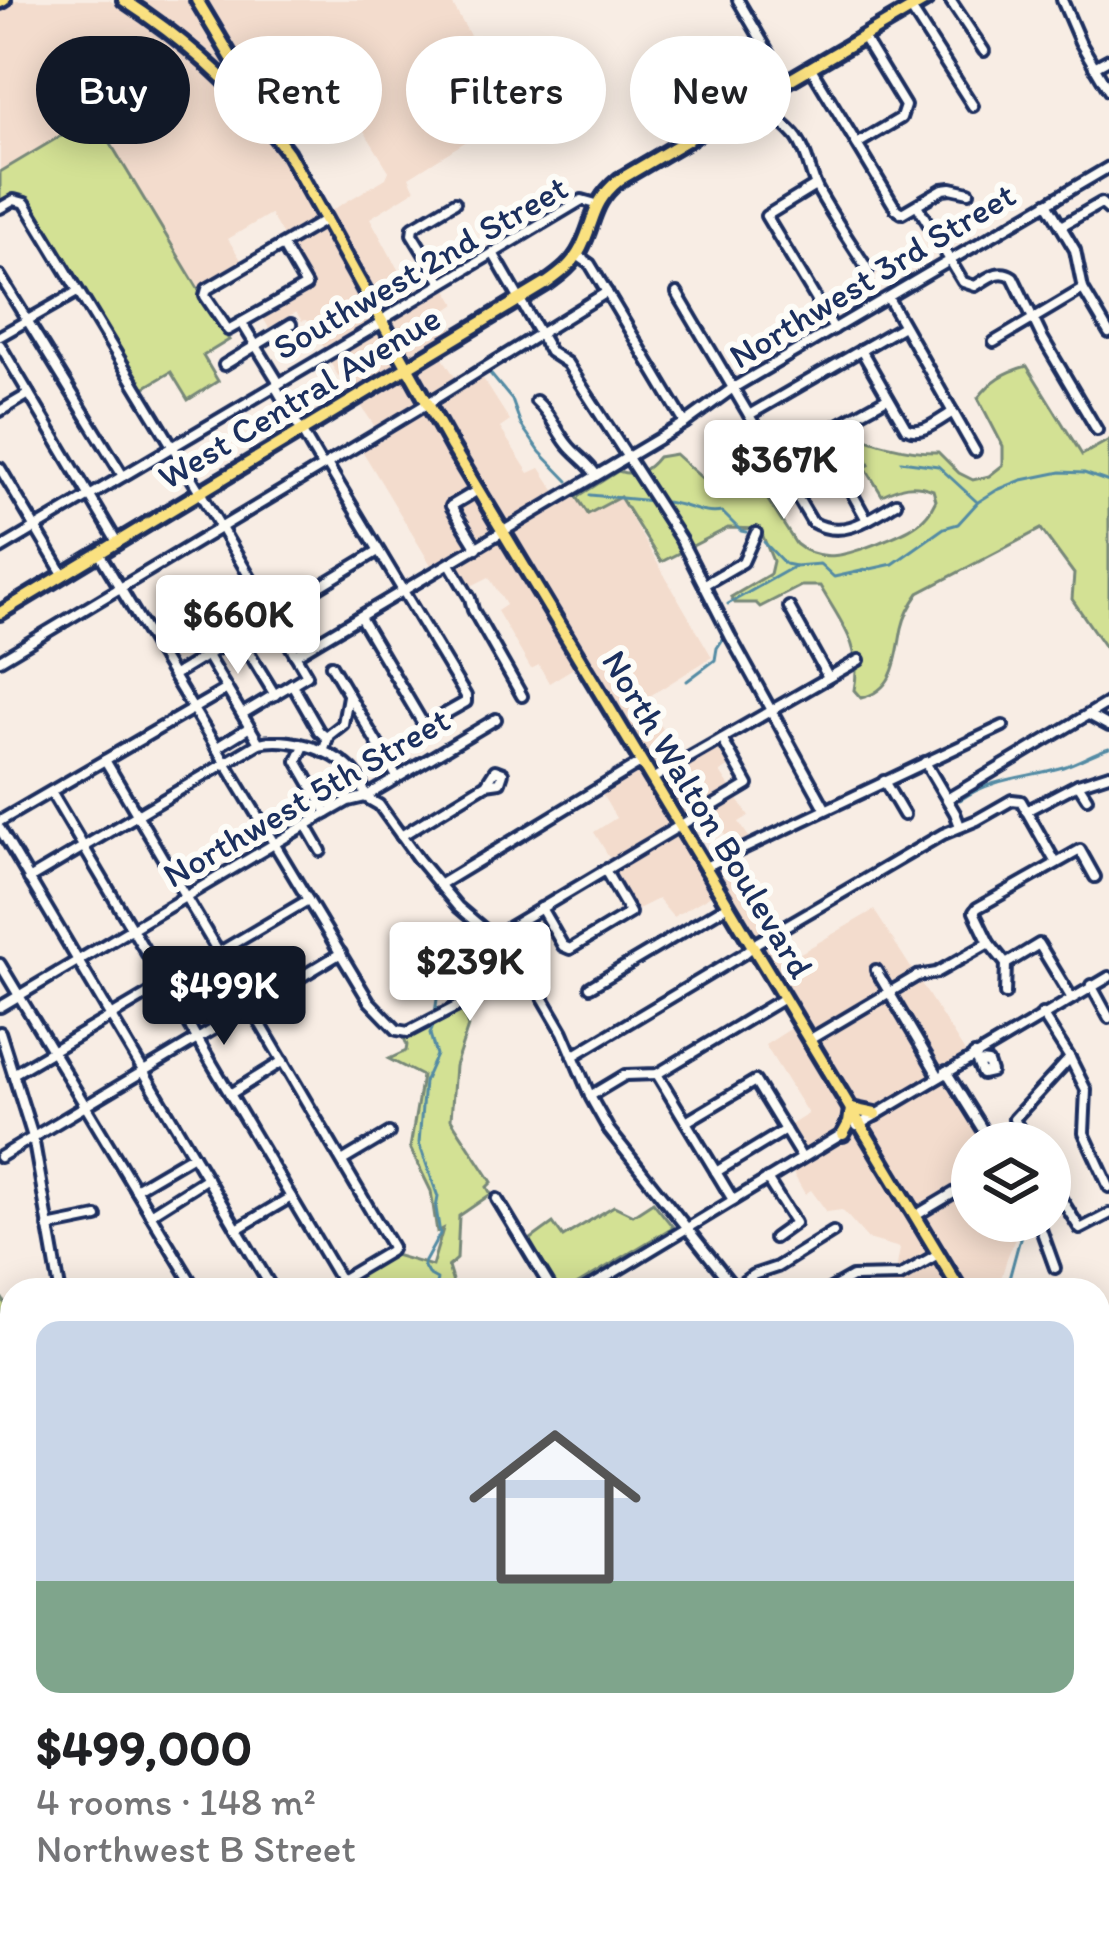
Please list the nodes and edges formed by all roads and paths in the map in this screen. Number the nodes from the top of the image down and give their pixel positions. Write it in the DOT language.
graph roads {
  1 [pos="124,0"];
  2 [pos="197,0"];
  3 [pos="738,0"];
  4 [pos="926,0"];
  5 [pos="950,0"];
  6 [pos="1062,0"];
  7 [pos="911,9"];
  8 [pos="218,36"];
  9 [pos="759,36"];
  10 [pos="862,37"];
  11 [pos="984,51"];
  12 [pos="1109,58"];
  13 [pos="214,64"];
  14 [pos="1094,67"];
  15 [pos="811,68"];
  16 [pos="791,79"];
  17 [pos="1109,91"];
  18 [pos="974,106"];
  19 [pos="791,134"];
  20 [pos="281,144"];
  21 [pos="680,144"];
  22 [pos="857,144"];
  23 [pos="1109,167"];
  24 [pos="815,186"];
  25 [pos="969,192"];
  26 [pos="454,202"];
  27 [pos="1047,203"];
  28 [pos="596,204"];
  29 [pos="917,205"];
  30 [pos="1105,206"];
  31 [pos="0,208"];
  32 [pos="326,219"];
  33 [pos="1061,226"];
  34 [pos="282,244"];
  35 [pos="493,253"];
  36 [pos="577,255"];
  37 [pos="951,261"];
  38 [pos="868,270"];
  39 [pos="0,276"];
  40 [pos="442,284"];
  41 [pos="1083,289"];
  42 [pos="77,291"];
  43 [pos="607,292"];
  44 [pos="677,293"];
  45 [pos="888,298"];
  46 [pos="520,299"];
  47 [pos="1034,319"];
  48 [pos="27,320"];
  49 [pos="382,321"];
  50 [pos="242,323"];
  51 [pos="291,324"];
  52 [pos="903,326"];
  53 [pos="834,329"];
  54 [pos="539,333"];
  55 [pos="1109,333"];
  56 [pos="0,335"];
  57 [pos="994,342"];
  58 [pos="0,345"];
  59 [pos="256,345"];
  60 [pos="861,350"];
  61 [pos="224,365"];
  62 [pos="407,368"];
  63 [pos="277,384"];
  64 [pos="733,388"];
  65 [pos="29,394"];
  66 [pos="887,398"];
  67 [pos="536,401"];
  68 [pos="427,403"];
  69 [pos="0,411"];
  70 [pos="953,412"];
  71 [pos="749,415"];
  72 [pos="685,423"];
  73 [pos="302,430"];
  74 [pos="1097,430"];
  75 [pos="820,435"];
  76 [pos="172,447"];
  77 [pos="975,451"];
  78 [pos="627,456"];
  79 [pos="775,460"];
  80 [pos="325,465"];
  81 [pos="0,469"];
  82 [pos="596,475"];
  83 [pos="123,476"];
  84 [pos="478,490"];
  85 [pos="200,492"];
  86 [pos="90,496"];
  87 [pos="896,503"];
  88 [pos="868,520"];
  89 [pos="220,527"];
  90 [pos="35,528"];
  91 [pos="502,531"];
  92 [pos="756,533"];
  93 [pos="117,542"];
  94 [pos="477,548"];
  95 [pos="0,549"];
  96 [pos="379,551"];
  97 [pos="99,553"];
  98 [pos="450,564"];
  99 [pos="63,574"];
  100 [pos="705,584"];
  101 [pos="121,587"];
  102 [pos="403,592"];
  103 [pos="789,607"];
  104 [pos="0,613"];
  105 [pos="272,617"];
  106 [pos="360,617"];
  107 [pos="190,627"];
  108 [pos="239,636"];
  109 [pos="207,656"];
  110 [pos="295,656"];
  111 [pos="0,660"];
  112 [pos="859,660"];
  113 [pos="331,665"];
  114 [pos="175,676"];
  115 [pos="828,677"];
  116 [pos="292,684"];
  117 [pos="227,689"];
  118 [pos="274,695"];
  119 [pos="348,696"];
  120 [pos="522,696"];
  121 [pos="1109,702"];
  122 [pos="194,707"];
  123 [pos="772,710"];
  124 [pos="1088,714"];
  125 [pos="242,715"];
  126 [pos="496,719"];
  127 [pos="1003,726"];
  128 [pos="1109,726"];
  129 [pos="245,730"];
  130 [pos="327,738"];
  131 [pos="722,739"];
  132 [pos="259,743"];
  133 [pos="304,746"];
  134 [pos="216,748"];
  135 [pos="323,752"];
  136 [pos="105,760"];
  137 [pos="642,762"];
  138 [pos="925,762"];
  139 [pos="226,764"];
  140 [pos="1109,774"];
  141 [pos="397,777"];
  142 [pos="652,779"];
  143 [pos="884,781"];
  144 [pos="485,784"];
  145 [pos="1078,784"];
  146 [pos="51,791"];
  147 [pos="365,797"];
  148 [pos="1087,798"];
  149 [pos="947,799"];
  150 [pos="825,808"];
  151 [pos="1027,811"];
  152 [pos="327,813"];
  153 [pos="138,815"];
  154 [pos="904,815"];
  155 [pos="0,825"];
  156 [pos="306,825"];
  157 [pos="680,826"];
  158 [pos="961,826"];
  159 [pos="401,836"];
  160 [pos="274,844"];
  161 [pos="84,848"];
  162 [pos="321,851"];
  163 [pos="1056,863"];
  164 [pos="705,867"];
  165 [pos="605,870"];
  166 [pos="1095,877"];
  167 [pos="29,879"];
  168 [pos="439,885"];
  169 [pos="186,896"];
  170 [pos="308,900"];
  171 [pos="728,905"];
  172 [pos="542,908"];
  173 [pos="132,928"];
  174 [pos="493,938"];
  175 [pos="989,943"];
  176 [pos="753,947"];
  177 [pos="341,952"];
  178 [pos="218,953"];
  179 [pos="78,960"];
  180 [pos="0,964"];
  181 [pos="1006,964"];
  182 [pos="527,970"];
  183 [pos="876,970"];
  184 [pos="1109,976"];
  185 [pos="165,984"];
  186 [pos="1090,985"];
  187 [pos="590,987"];
  188 [pos="889,992"];
  189 [pos="1005,994"];
  190 [pos="19,995"];
  191 [pos="1070,997"];
  192 [pos="784,998"];
  193 [pos="0,1007"];
  194 [pos="250,1007"];
  195 [pos="1042,1014"];
  196 [pos="111,1016"];
  197 [pos="1109,1018"];
  198 [pos="0,1032"];
  199 [pos="197,1039"];
  200 [pos="809,1040"];
  201 [pos="52,1051"];
  202 [pos="573,1056"];
  203 [pos="1070,1058"];
  204 [pos="283,1061"];
  205 [pos="143,1071"];
  206 [pos="13,1073"];
  207 [pos="942,1073"];
  208 [pos="657,1074"];
  209 [pos="230,1094"];
  210 [pos="590,1096"];
  211 [pos="84,1106"];
  212 [pos="851,1109"];
  213 [pos="875,1114"];
  214 [pos="686,1121"];
  215 [pos="976,1122"];
  216 [pos="1016,1122"];
  217 [pos="860,1124"];
  218 [pos="785,1130"];
  219 [pos="389,1132"];
  220 [pos="843,1134"];
  221 [pos="33,1137"];
  222 [pos="193,1155"];
  223 [pos="0,1157"];
  224 [pos="802,1158"];
  225 [pos="342,1161"];
  226 [pos="716,1172"];
  227 [pos="207,1178"];
  228 [pos="767,1179"];
  229 [pos="1109,1186"];
  230 [pos="134,1189"];
  231 [pos="951,1195"];
  232 [pos="291,1197"];
  233 [pos="497,1199"];
  234 [pos="733,1200"];
  235 [pos="150,1214"];
  236 [pos="1109,1214"];
  237 [pos="915,1216"];
  238 [pos="1071,1216"];
  239 [pos="97,1217"];
  240 [pos="48,1227"];
  241 [pos="237,1228"];
  242 [pos="685,1229"];
  243 [pos="833,1232"];
  244 [pos="774,1238"];
  245 [pos="1046,1242"];
  246 [pos="938,1254"];
  247 [pos="1055,1268"];
  248 [pos="58,1278"];
  249 [pos="189,1278"];
  250 [pos="266,1278"];
  251 [pos="338,1278"];
  252 [pos="345,1278"];
  253 [pos="546,1278"];
  254 [pos="605,1278"];
  255 [pos="726,1278"];
  256 [pos="749,1278"];
  257 [pos="850,1278"];
  258 [pos="953,1278"];
  1 -- 13 [label="main road"];
  2 -- 8 [label="main road"];
  3 -- 9 [label="street"];
  4 -- 7 [label="main road, Southwest 2nd Street"];
  5 -- 11 [label="street"];
  6 -- 14 [label="street"];
  7 -- 10 [label="main road, Southwest 2nd Street"];
  7 -- 18 [label="street"];
  10 -- 15 [label="main road, Southwest 2nd Street"];
  10 -- 22 [label="street"];
  12 -- 14 [label="street"];
  14 -- 17 [label="street"];
  15 -- 16 [label="main road, Southwest 2nd Street"];
  15 -- 22 [label="street"];
  19 -- 24 [label="street"];
  20 -- 32 [label="main road, North Walton Boulevard"];
  21 -- 28 [label="main road, Southwest 2nd Street"];
  22 -- 29 [label="street"];
  23 -- 27 [label="street, Northwest 3rd Street"];
  24 -- 38 [label="street"];
  24 -- 53 [label="street"];
  25 -- 29 [label="street"];
  26 -- 40 [label="street"];
  27 -- 33 [label="street"];
  27 -- 37 [label="street, Northwest 3rd Street"];
  28 -- 35 [label="street, Southwest 2nd Street"];
  28 -- 36 [label="main road"];
  29 -- 37 [label="street"];
  30 -- 33 [label="street"];
  31 -- 42 [label="street"];
  32 -- 34 [label="street"];
  32 -- 49 [label="main road, North Walton Boulevard"];
  33 -- 41 [label="street"];
  34 -- 50 [label="street"];
  34 -- 50 [label="street"];
  35 -- 40 [label="street, Southwest 2nd Street"];
  35 -- 46 [label="street"];
  36 -- 43 [label="street"];
  36 -- 46 [label="main road, West Central Avenue"];
  37 -- 45 [label="street, Northwest 3rd Street"];
  37 -- 47 [label="street"];
  39 -- 48 [label="street"];
  40 -- 49 [label="street, Southwest 2nd Street"];
  41 -- 47 [label="street"];
  41 -- 55 [label="street"];
  42 -- 48 [label="street"];
  42 -- 76 [label="street"];
  43 -- 54 [label="street"];
  43 -- 72 [label="street"];
  44 -- 64 [label="street"];
  45 -- 52 [label="street"];
  45 -- 53 [label="street, Northwest 3rd Street"];
  46 -- 54 [label="street"];
  46 -- 62 [label="main road, West Central Avenue"];
  47 -- 57 [label="street"];
  47 -- 74 [label="street"];
  48 -- 56 [label="street"];
  48 -- 83 [label="street"];
  49 -- 62 [label="main road, North Walton Boulevard"];
  49 -- 63 [label="street, Southwest 2nd Street"];
  50 -- 59 [label="street"];
  51 -- 59 [label="street"];
  52 -- 60 [label="street"];
  52 -- 70 [label="street"];
  53 -- 64 [label="street, Northwest 3rd Street"];
  54 -- 68 [label="street"];
  54 -- 78 [label="street"];
  58 -- 65 [label="street"];
  59 -- 61 [label="street"];
  59 -- 63 [label="street"];
  60 -- 66 [label="street"];
  60 -- 71 [label="street"];
  62 -- 68 [label="main road, North Walton Boulevard"];
  62 -- 73 [label="main road, West Central Avenue"];
  63 -- 73 [label="street"];
  63 -- 76 [label="street, Southwest 2nd Street"];
  64 -- 71 [label="street"];
  64 -- 72 [label="street, Northwest 3rd Street"];
  65 -- 69 [label="street"];
  65 -- 86 [label="street"];
  66 -- 70 [label="street"];
  66 -- 75 [label="street"];
  67 -- 82 [label="street"];
  68 -- 80 [label="street"];
  68 -- 84 [label="main road, North Walton Boulevard"];
  70 -- 77 [label="street"];
  71 -- 79 [label="street"];
  72 -- 78 [label="street, Northwest 3rd Street"];
  73 -- 80 [label="street"];
  73 -- 85 [label="main road, West Central Avenue"];
  75 -- 79 [label="street"];
  75 -- 88 [label="street"];
  76 -- 83 [label="street, Southwest 2nd Street"];
  76 -- 85 [label="street"];
  78 -- 82 [label="street, Northwest 3rd Street"];
  78 -- 100 [label="street"];
  79 -- 88 [label="street"];
  80 -- 89 [label="street"];
  80 -- 96 [label="street"];
  81 -- 90 [label="street"];
  82 -- 91 [label="street, Northwest 3rd Street"];
  83 -- 86 [label="street, Southwest 2nd Street"];
  84 -- 91 [label="main road, North Walton Boulevard"];
  84 -- 94 [label="street"];
  85 -- 89 [label="street"];
  85 -- 93 [label="main road, West Central Avenue"];
  86 -- 90 [label="street, Southwest 2nd Street"];
  86 -- 93 [label="street"];
  87 -- 88 [label="street"];
  89 -- 101 [label="street"];
  89 -- 105 [label="street"];
  90 -- 95 [label="street, Southwest 2nd Street"];
  90 -- 99 [label="street"];
  91 -- 94 [label="street, Northwest 3rd Street"];
  91 -- 137 [label="main road, North Walton Boulevard"];
  92 -- 100 [label="street"];
  93 -- 97 [label="main road, West Central Avenue"];
  94 -- 98 [label="street, Northwest 3rd Street"];
  96 -- 102 [label="street"];
  96 -- 105 [label="street"];
  97 -- 99 [label="main road, West Central Avenue"];
  97 -- 101 [label="street"];
  98 -- 102 [label="street, Northwest 3rd Street"];
  98 -- 120 [label="street"];
  99 -- 104 [label="main road, West Central Avenue"];
  100 -- 123 [label="street"];
  101 -- 111 [label="street"];
  101 -- 114 [label="street"];
  102 -- 106 [label="street, Northwest 3rd Street"];
  102 -- 106 [label="street"];
  103 -- 115 [label="street"];
  105 -- 108 [label="street"];
  105 -- 110 [label="street"];
  106 -- 110 [label="street, Northwest 3rd Street"];
  107 -- 109 [label="street"];
  108 -- 109 [label="street"];
  108 -- 118 [label="street"];
  109 -- 114 [label="street"];
  109 -- 117 [label="street"];
  110 -- 116 [label="street"];
  112 -- 115 [label="street"];
  113 -- 119 [label="street"];
  114 -- 122 [label="street"];
  115 -- 123 [label="street"];
  116 -- 118 [label="street"];
  116 -- 130 [label="street"];
  117 -- 122 [label="street"];
  117 -- 125 [label="street"];
  118 -- 125 [label="street"];
  119 -- 130 [label="street"];
  119 -- 141 [label="street"];
  121 -- 124 [label="street"];
  122 -- 134 [label="street"];
  122 -- 136 [label="street"];
  123 -- 131 [label="street"];
  123 -- 150 [label="street"];
  124 -- 128 [label="street"];
  124 -- 149 [label="street"];
  125 -- 132 [label="street"];
  126 -- 141 [label="street, Northwest 5th Street"];
  127 -- 138 [label="street"];
  129 -- 134 [label="street"];
  130 -- 135 [label="street"];
  131 -- 142 [label="street"];
  131 -- 157 [label="street"];
  132 -- 133 [label="street"];
  132 -- 139 [label="street"];
  133 -- 135 [label="street"];
  133 -- 152 [label="street"];
  134 -- 139 [label="street"];
  135 -- 147 [label="street"];
  136 -- 146 [label="street"];
  136 -- 153 [label="street"];
  137 -- 142 [label="main road, North Walton Boulevard"];
  137 -- 168 [label="street"];
  138 -- 143 [label="street"];
  138 -- 149 [label="street"];
  139 -- 153 [label="street"];
  139 -- 160 [label="street"];
  140 -- 145 [label="street"];
  141 -- 147 [label="street, Northwest 5th Street"];
  142 -- 157 [label="main road, North Walton Boulevard"];
  143 -- 150 [label="street"];
  143 -- 154 [label="street"];
  144 -- 159 [label="street"];
  145 -- 148 [label="street"];
  145 -- 151 [label="street"];
  146 -- 155 [label="street"];
  146 -- 161 [label="street"];
  147 -- 152 [label="street, Northwest 5th Street"];
  147 -- 159 [label="street"];
  149 -- 158 [label="street"];
  150 -- 164 [label="street"];
  151 -- 158 [label="street"];
  151 -- 163 [label="street"];
  152 -- 156 [label="street, Northwest 5th Street"];
  153 -- 161 [label="street"];
  153 -- 169 [label="street"];
  155 -- 167 [label="street"];
  156 -- 160 [label="street, Northwest 5th Street"];
  156 -- 162 [label="street"];
  157 -- 164 [label="main road, North Walton Boulevard"];
  157 -- 165 [label="street"];
  158 -- 176 [label="street"];
  159 -- 168 [label="street"];
  160 -- 169 [label="street, Northwest 5th Street"];
  160 -- 170 [label="street"];
  161 -- 167 [label="street"];
  161 -- 173 [label="street"];
  163 -- 166 [label="street"];
  163 -- 175 [label="street"];
  164 -- 171 [label="main road, North Walton Boulevard"];
  165 -- 172 [label="street"];
  165 -- 172 [label="street"];
  167 -- 179 [label="street"];
  168 -- 174 [label="street"];
  169 -- 173 [label="street, Northwest 5th Street"];
  169 -- 178 [label="street"];
  170 -- 177 [label="street"];
  170 -- 178 [label="street"];
  171 -- 176 [label="main road, North Walton Boulevard"];
  171 -- 187 [label="street"];
  172 -- 174 [label="street"];
  173 -- 179 [label="street, Northwest 5th Street"];
  173 -- 185 [label="street"];
  174 -- 182 [label="street"];
  175 -- 181 [label="street"];
  175 -- 188 [label="street"];
  176 -- 192 [label="main road, North Walton Boulevard"];
  176 -- 202 [label="street"];
  177 -- 182 [label="street"];
  177 -- 194 [label="street"];
  178 -- 185 [label="street"];
  178 -- 194 [label="street"];
  179 -- 190 [label="street, Northwest 5th Street"];
  179 -- 196 [label="street"];
  180 -- 190 [label="street"];
  181 -- 189 [label="street"];
  181 -- 191 [label="street"];
  182 -- 202 [label="street"];
  183 -- 188 [label="street"];
  184 -- 186 [label="street"];
  185 -- 196 [label="street"];
  185 -- 199 [label="street"];
  186 -- 191 [label="street"];
  186 -- 197 [label="street"];
  188 -- 200 [label="street"];
  188 -- 207 [label="street"];
  190 -- 193 [label="street, Northwest 5th Street"];
  190 -- 201 [label="street"];
  191 -- 195 [label="street"];
  192 -- 200 [label="main road, North Walton Boulevard"];
  192 -- 208 [label="street"];
  194 -- 199 [label="street"];
  194 -- 204 [label="street"];
  195 -- 203 [label="street"];
  195 -- 207 [label="street"];
  196 -- 201 [label="street"];
  196 -- 205 [label="street"];
  198 -- 206 [label="street"];
  199 -- 205 [label="street"];
  199 -- 209 [label="street"];
  200 -- 212 [label="main road, North Walton Boulevard"];
  201 -- 206 [label="street"];
  201 -- 211 [label="street"];
  202 -- 210 [label="street"];
  203 -- 216 [label="street"];
  203 -- 229 [label="street"];
  204 -- 209 [label="street"];
  204 -- 225 [label="street"];
  205 -- 211 [label="street"];
  205 -- 222 [label="street"];
  206 -- 221 [label="street"];
  207 -- 213 [label="street"];
  207 -- 215 [label="street"];
  208 -- 210 [label="street"];
  208 -- 214 [label="street"];
  209 -- 232 [label="street"];
  210 -- 242 [label="street"];
  211 -- 221 [label="street"];
  211 -- 230 [label="street"];
  212 -- 213 [label="main road"];
  212 -- 217 [label="main road, North Walton Boulevard"];
  212 -- 220 [label="main road"];
  213 -- 217 [label="street"];
  214 -- 218 [label="street"];
  214 -- 226 [label="street"];
  217 -- 220 [label="street"];
  217 -- 237 [label="main road, North Walton Boulevard"];
  218 -- 224 [label="street"];
  218 -- 226 [label="street"];
  219 -- 225 [label="street"];
  220 -- 224 [label="street"];
  221 -- 223 [label="street"];
  221 -- 240 [label="street"];
  222 -- 227 [label="street"];
  222 -- 230 [label="street"];
  224 -- 228 [label="street"];
  225 -- 252 [label="street"];
  226 -- 234 [label="street"];
  227 -- 235 [label="street"];
  227 -- 241 [label="street"];
  228 -- 234 [label="street"];
  228 -- 244 [label="street"];
  230 -- 235 [label="street"];
  231 -- 237 [label="street"];
  232 -- 241 [label="street"];
  232 -- 251 [label="street"];
  233 -- 253 [label="street"];
  234 -- 242 [label="street"];
  235 -- 249 [label="street"];
  236 -- 238 [label="street"];
  237 -- 246 [label="main road, North Walton Boulevard"];
  239 -- 240 [label="street"];
  240 -- 248 [label="street"];
  241 -- 250 [label="street"];
  242 -- 254 [label="street"];
  242 -- 255 [label="street"];
  243 -- 256 [label="street"];
  245 -- 247 [label="street"];
  246 -- 257 [label="street"];
  246 -- 258 [label="main road, North Walton Boulevard"];
}
